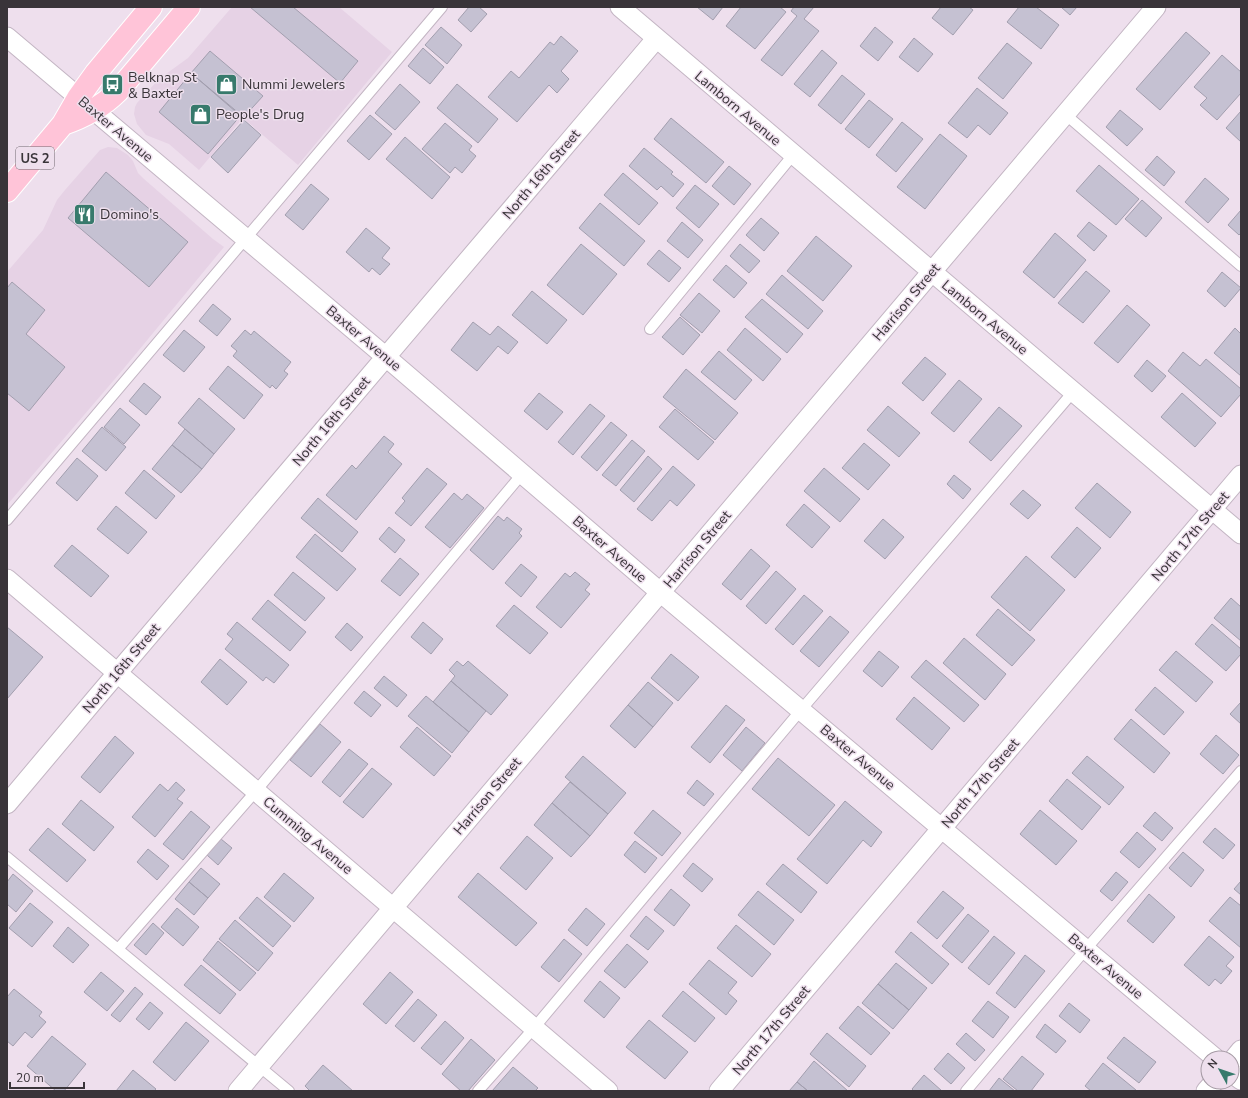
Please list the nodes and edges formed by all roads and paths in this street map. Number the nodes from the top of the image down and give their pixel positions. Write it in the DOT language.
graph roads {
  1 [pos="151,7"];
  2 [pos="189,7"];
  3 [pos="442,7"];
  4 [pos="620,7"];
  5 [pos="1156,7"];
  6 [pos="7,37"];
  7 [pos="656,39"];
  8 [pos="86,104"];
  9 [pos="1065,114"];
  10 [pos="793,155"];
  11 [pos="7,191"];
  12 [pos="246,238"];
  13 [pos="1241,266"];
  14 [pos="931,272"];
  15 [pos="650,330"];
  16 [pos="386,357"];
  17 [pos="1073,392"];
  18 [pos="522,474"];
  19 [pos="1241,475"];
  20 [pos="1212,509"];
  21 [pos="7,520"];
  22 [pos="1241,534"];
  23 [pos="7,579"];
  24 [pos="660,592"];
  25 [pos="117,673"];
  26 [pos="801,710"];
  27 [pos="1241,770"];
  28 [pos="256,791"];
  29 [pos="7,804"];
  30 [pos="942,828"];
  31 [pos="7,857"];
  32 [pos="393,908"];
  33 [pos="118,949"];
  34 [pos="1086,949"];
  35 [pos="534,1028"];
  36 [pos="1206,1050"];
  37 [pos="259,1066"];
  38 [pos="238,1091"];
  39 [pos="289,1091"];
  40 [pos="478,1091"];
  41 [pos="608,1091"];
  42 [pos="719,1091"];
  43 [pos="966,1091"];
  1 -- 8 [label="highway, US 2"];
  2 -- 8 [label="highway, US 2"];
  3 -- 12 [label="lane"];
  4 -- 7 [label="street, Lamborn Avenue"];
  5 -- 9 [label="street, Harrison Street"];
  6 -- 8 [label="street, Baxter Avenue"];
  7 -- 10 [label="street, Lamborn Avenue"];
  7 -- 16 [label="street, North 16th Street"];
  8 -- 11 [label="highway, US 2"];
  8 -- 12 [label="street, Baxter Avenue"];
  9 -- 13 [label="lane"];
  9 -- 14 [label="street, Harrison Street"];
  10 -- 14 [label="street, Lamborn Avenue"];
  10 -- 15 [label="lane"];
  12 -- 16 [label="street, Baxter Avenue"];
  12 -- 21 [label="lane"];
  14 -- 17 [label="street, Lamborn Avenue"];
  14 -- 24 [label="street, Harrison Street"];
  16 -- 18 [label="street, Baxter Avenue"];
  16 -- 25 [label="street, North 16th Street"];
  17 -- 20 [label="street, Lamborn Avenue"];
  17 -- 26 [label="lane"];
  18 -- 24 [label="street, Baxter Avenue"];
  18 -- 28 [label="lane"];
  19 -- 20 [label="street, North 17th Street"];
  20 -- 22 [label="street, Lamborn Avenue"];
  20 -- 30 [label="street, North 17th Street"];
  23 -- 25 [label="street, Cumming Avenue"];
  24 -- 26 [label="street, Baxter Avenue"];
  24 -- 32 [label="street, Harrison Street"];
  25 -- 28 [label="street, Cumming Avenue"];
  25 -- 29 [label="street, North 16th Street"];
  26 -- 30 [label="street, Baxter Avenue"];
  26 -- 35 [label="lane"];
  27 -- 34 [label="lane"];
  28 -- 32 [label="street, Cumming Avenue"];
  28 -- 33 [label="lane"];
  30 -- 34 [label="street, Baxter Avenue"];
  30 -- 42 [label="street, North 17th Street"];
  31 -- 33 [label="lane"];
  32 -- 35 [label="street, Cumming Avenue"];
  32 -- 37 [label="street, Harrison Street"];
  33 -- 37 [label="lane"];
  34 -- 36 [label="street, Baxter Avenue"];
  34 -- 43 [label="lane"];
  35 -- 40 [label="lane"];
  35 -- 41 [label="street, Cumming Avenue"];
  37 -- 38 [label="street, Harrison Street"];
  37 -- 39 [label="lane"];
}
